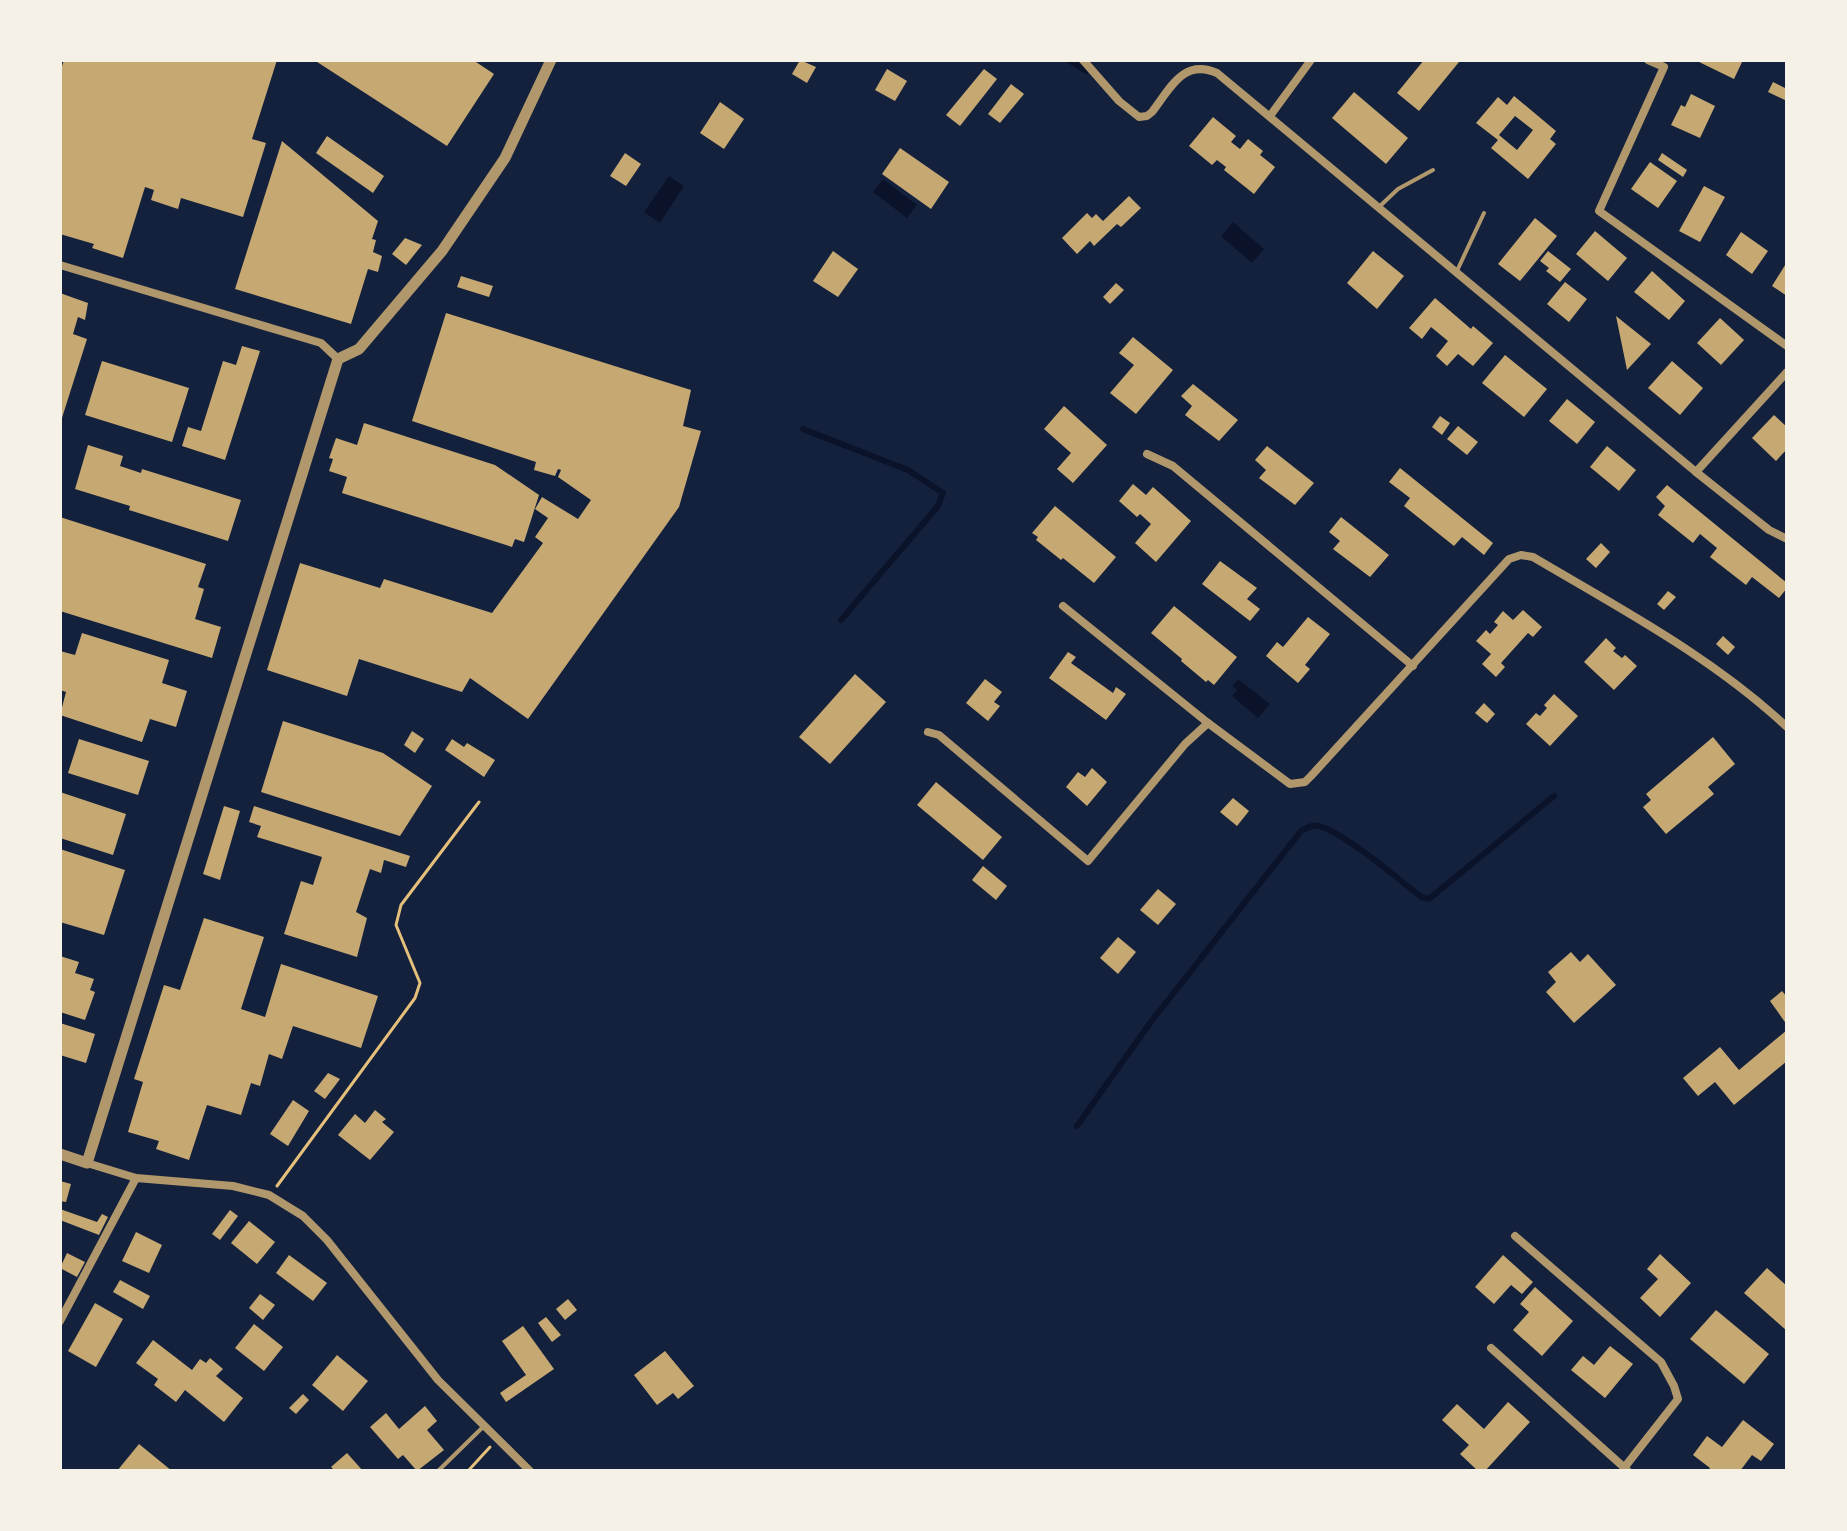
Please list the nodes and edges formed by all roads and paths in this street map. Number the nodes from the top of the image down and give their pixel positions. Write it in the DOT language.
graph roads {
  1 [pos="551,60"];
  2 [pos="1083,60"];
  3 [pos="1311,60"];
  4 [pos="1648,60"];
  5 [pos="1270,116"];
  6 [pos="1433,170"];
  7 [pos="1378,208"];
  8 [pos="1484,213"];
  9 [pos="60,265"];
  10 [pos="1456,273"];
  11 [pos="1787,346"];
  12 [pos="338,359"];
  13 [pos="1787,372"];
  14 [pos="1147,454"];
  15 [pos="1696,472"];
  16 [pos="1787,539"];
  17 [pos="1063,606"];
  18 [pos="1413,666"];
  19 [pos="1208,723"];
  20 [pos="1787,727"];
  21 [pos="928,732"];
  22 [pos="479,802"];
  23 [pos="60,1154"];
  24 [pos="87,1163"];
  25 [pos="136,1178"];
  26 [pos="269,1195"];
  27 [pos="1515,1236"];
  28 [pos="60,1321"];
  29 [pos="1491,1348"];
  30 [pos="485,1425"];
  31 [pos="498,1437"];
  32 [pos="1626,1469"];
  33 [pos="438,1471"];
  34 [pos="468,1471"];
  35 [pos="530,1471"];
  1 -- 12 [label="street"];
  2 -- 5 [label="street"];
  3 -- 5 [label="street"];
  4 -- 11 [label="street"];
  5 -- 7 [label="street"];
  6 -- 7 [label="lane"];
  7 -- 10 [label="street"];
  8 -- 10 [label="lane"];
  9 -- 12 [label="street"];
  10 -- 15 [label="street"];
  12 -- 24 [label="street"];
  13 -- 15 [label="street"];
  14 -- 18 [label="street"];
  15 -- 16 [label="street"];
  17 -- 19 [label="street"];
  18 -- 19 [label="street"];
  18 -- 20 [label="street"];
  19 -- 21 [label="street"];
  22 -- 26 [label="path"];
  23 -- 24 [label="street"];
  24 -- 25 [label="street"];
  25 -- 26 [label="street"];
  25 -- 28 [label="street"];
  26 -- 30 [label="street"];
  27 -- 32 [label="street"];
  29 -- 32 [label="street"];
  30 -- 31 [label="street"];
  30 -- 33 [label="lane"];
  31 -- 34 [label="path"];
  31 -- 35 [label="street"];
}
